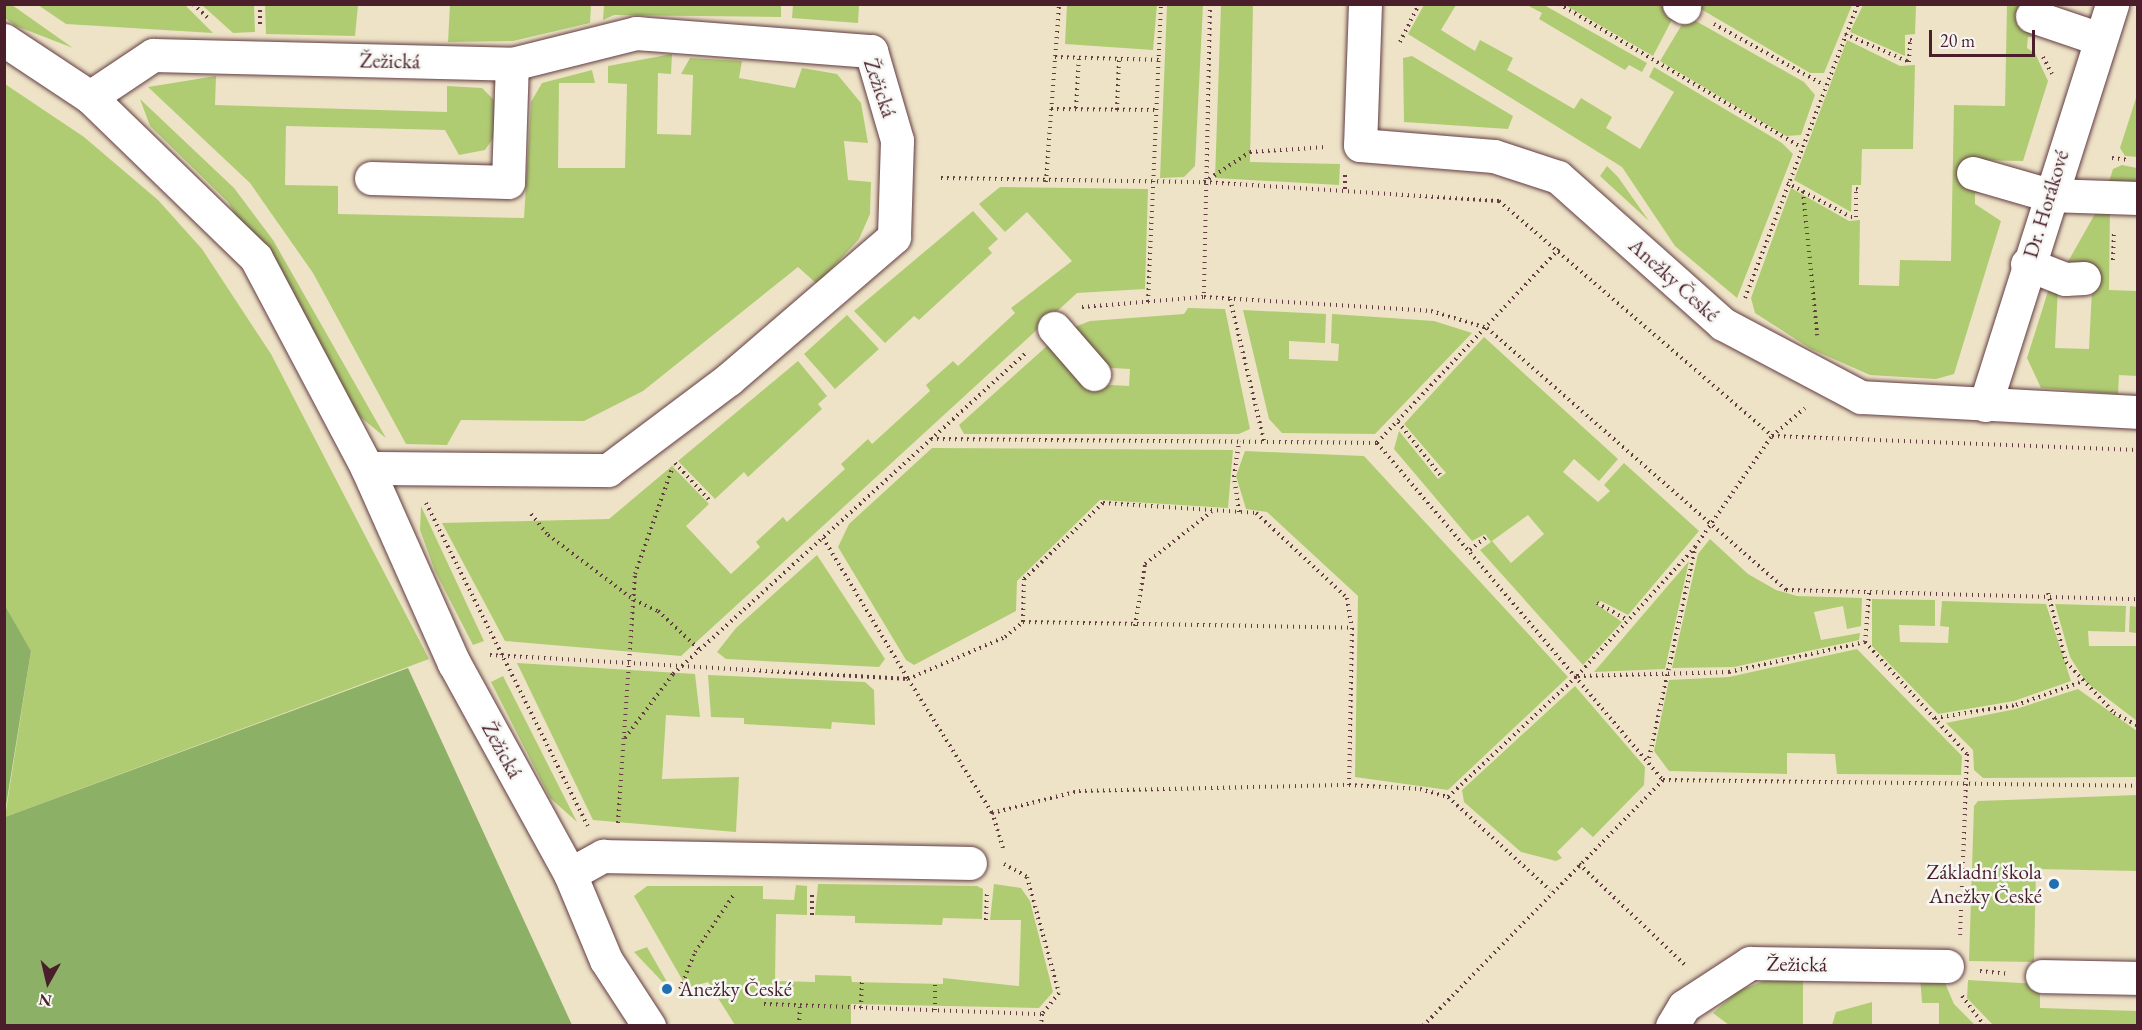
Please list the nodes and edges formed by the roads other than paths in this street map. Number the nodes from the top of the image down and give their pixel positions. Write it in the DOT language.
graph roads {
  1 [pos="1365,4"];
  2 [pos="2112,4"];
  3 [pos="2032,16"];
  4 [pos="2100,39"];
  5 [pos="4,40"];
  6 [pos="512,64"];
  7 [pos="90,97"];
  8 [pos="1972,173"];
  9 [pos="371,178"];
  10 [pos="2049,195"];
  11 [pos="2126,208"];
  12 [pos="2027,264"];
  13 [pos="2084,278"];
  14 [pos="1054,328"];
  15 [pos="1094,374"];
  16 [pos="1985,405"];
  17 [pos="2138,412"];
  18 [pos="367,468"];
  19 [pos="979,873"];
  20 [pos="570,874"];
  21 [pos="1952,968"];
  22 [pos="2042,976"];
  23 [pos="2138,978"];
  24 [pos="649,1026"];
  25 [pos="1672,1026"];
  1 -- 16 [label="street, Anežky České"];
  2 -- 4 [label="street, Dr. Horákové"];
  3 -- 4 [label="street"];
  4 -- 10 [label="street, Dr. Horákové"];
  5 -- 7 [label="street, Žežická"];
  6 -- 7 [label="street, Žežická"];
  6 -- 9 [label="street"];
  6 -- 18 [label="street, Žežická"];
  7 -- 18 [label="street, Žežická"];
  8 -- 10 [label="street"];
  10 -- 11 [label="street"];
  10 -- 12 [label="street, Dr. Horákové"];
  12 -- 13 [label="street"];
  12 -- 16 [label="street, Dr. Horákové"];
  14 -- 15 [label="street"];
  16 -- 17 [label="street, Anežky České"];
  18 -- 20 [label="street, Žežická"];
  19 -- 20 [label="street"];
  20 -- 24 [label="street, Žežická"];
  21 -- 25 [label="street, Žežická"];
  22 -- 23 [label="street"];
}
